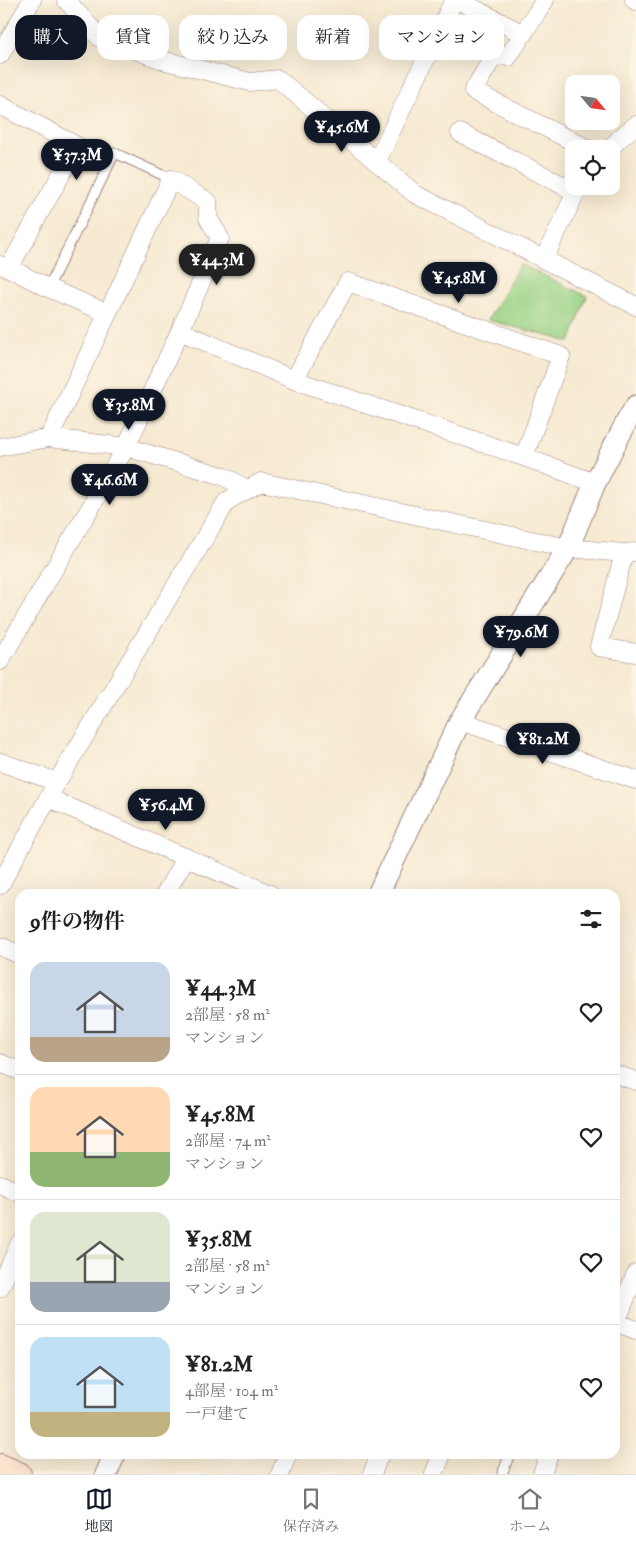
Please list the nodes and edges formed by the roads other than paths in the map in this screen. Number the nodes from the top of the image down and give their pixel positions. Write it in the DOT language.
graph roads {
  1 [pos="32,0"];
  2 [pos="66,0"];
  3 [pos="454,0"];
  4 [pos="458,0"];
  5 [pos="545,0"];
  6 [pos="523,34"];
  7 [pos="0,55"];
  8 [pos="0,105"];
  9 [pos="636,126"];
  10 [pos="460,133"];
  11 [pos="570,140"];
  12 [pos="618,140"];
  13 [pos="377,161"];
  14 [pos="171,180"];
  15 [pos="565,183"];
  16 [pos="575,195"];
  17 [pos="544,259"];
  18 [pos="4,266"];
  19 [pos="48,288"];
  20 [pos="636,306"];
  21 [pos="107,314"];
  22 [pos="180,330"];
  23 [pos="294,380"];
  24 [pos="633,417"];
  25 [pos="49,438"];
  26 [pos="0,447"];
  27 [pos="126,447"];
  28 [pos="524,458"];
  29 [pos="594,483"];
  30 [pos="247,490"];
  31 [pos="568,548"];
  32 [pos="630,552"];
  33 [pos="636,653"];
  34 [pos="0,661"];
  35 [pos="460,720"];
  36 [pos="0,762"];
  37 [pos="636,780"];
  38 [pos="57,782"];
  39 [pos="48,798"];
  40 [pos="186,857"];
  41 [pos="0,885"];
  42 [pos="168,889"];
  43 [pos="259,889"];
  44 [pos="380,889"];
  45 [pos="0,946"];
  46 [pos="15,953"];
  47 [pos="0,1063"];
  48 [pos="15,1069"];
  49 [pos="620,1075"];
  50 [pos="635,1077"];
  51 [pos="0,1184"];
  52 [pos="15,1191"];
  53 [pos="15,1254"];
  54 [pos="636,1273"];
  55 [pos="0,1288"];
  56 [pos="620,1313"];
  57 [pos="620,1324"];
  58 [pos="636,1330"];
  59 [pos="113,1459"];
  60 [pos="286,1459"];
  61 [pos="378,1459"];
  62 [pos="440,1459"];
  63 [pos="508,1459"];
  64 [pos="547,1459"];
  65 [pos="0,1466"];
  66 [pos="19,1474"];
  67 [pos="106,1474"];
  68 [pos="280,1474"];
  69 [pos="372,1474"];
  70 [pos="434,1474"];
  71 [pos="502,1474"];
  72 [pos="542,1474"];
  1 -- 7 [label="street"];
  2 -- 13 [label="street"];
  3 -- 13 [label="street"];
  4 -- 6 [label="street"];
  5 -- 6 [label="street"];
  6 -- 11 [label="street"];
  8 -- 18 [label="street"];
  9 -- 12 [label="street"];
  10 -- 15 [label="street"];
  13 -- 17 [label="street"];
  14 -- 19 [label="lane"];
  14 -- 21 [label="street"];
  14 -- 22 [label="street"];
  16 -- 17 [label="street"];
  17 -- 20 [label="street"];
  18 -- 19 [label="street"];
  19 -- 21 [label="street"];
  21 -- 25 [label="street"];
  22 -- 23 [label="street"];
  22 -- 27 [label="street"];
  23 -- 28 [label="street"];
  23 -- 28 [label="street"];
  24 -- 29 [label="street"];
  25 -- 26 [label="street"];
  25 -- 27 [label="street"];
  27 -- 30 [label="street"];
  27 -- 34 [label="street"];
  28 -- 29 [label="street"];
  29 -- 31 [label="street"];
  30 -- 31 [label="street"];
  30 -- 38 [label="street"];
  31 -- 32 [label="street"];
  31 -- 35 [label="street"];
  32 -- 33 [label="street"];
  35 -- 37 [label="street"];
  35 -- 44 [label="street"];
  36 -- 38 [label="street"];
  38 -- 39 [label="street"];
  39 -- 40 [label="street"];
  39 -- 41 [label="street"];
  40 -- 42 [label="street"];
  40 -- 43 [label="street"];
  45 -- 46 [label="street"];
  47 -- 48 [label="street"];
  49 -- 50 [label="street"];
  51 -- 52 [label="street"];
  53 -- 55 [label="street"];
  54 -- 56 [label="street"];
  57 -- 58 [label="street"];
  59 -- 67 [label="street"];
  60 -- 68 [label="street"];
  61 -- 69 [label="street"];
  62 -- 70 [label="street"];
  63 -- 71 [label="lane"];
  64 -- 72 [label="street"];
  65 -- 66 [label="main road"];
}
